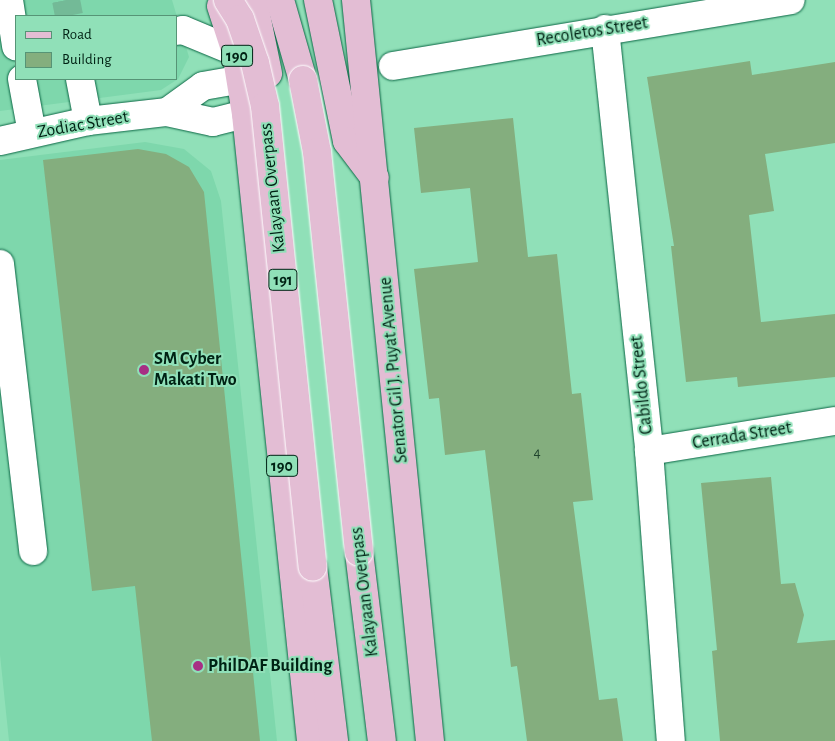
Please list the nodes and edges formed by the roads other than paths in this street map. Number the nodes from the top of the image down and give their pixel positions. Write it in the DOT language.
graph roads {
  1 [pos="8,0"];
  2 [pos="218,0"];
  3 [pos="228,0"];
  4 [pos="253,0"];
  5 [pos="280,0"];
  6 [pos="318,0"];
  7 [pos="356,0"];
  8 [pos="791,0"];
  9 [pos="605,29"];
  10 [pos="178,31"];
  11 [pos="15,40"];
  12 [pos="236,52"];
  13 [pos="393,66"];
  14 [pos="241,79"];
  15 [pos="22,80"];
  16 [pos="80,80"];
  17 [pos="167,112"];
  18 [pos="246,114"];
  19 [pos="88,121"];
  20 [pos="32,133"];
  21 [pos="0,141"];
  22 [pos="376,180"];
  23 [pos="253,192"];
  24 [pos="0,264"];
  25 [pos="835,421"];
  26 [pos="649,451"];
  27 [pos="33,551"];
  28 [pos="312,741"];
  29 [pos="334,741"];
  30 [pos="382,741"];
  31 [pos="430,741"];
  32 [pos="671,741"];
  1 -- 11 [label="street"];
  2 -- 12 [label="main road, 190"];
  3 -- 29 [label="main road, Kalayaan Overpass / 191, bridge"];
  4 -- 23 [label="main road"];
  5 -- 30 [label="main road, Kalayaan Overpass, bridge"];
  6 -- 22 [label="main road"];
  7 -- 22 [label="main road, Senator Gil J. Puyat Avenue"];
  8 -- 9 [label="street, Recoletos Street"];
  9 -- 13 [label="street, Recoletos Street"];
  9 -- 26 [label="street, Cabildo Street"];
  10 -- 12 [label="street"];
  12 -- 14 [label="main road, 190"];
  14 -- 17 [label="street, Zodiac Street"];
  14 -- 18 [label="main road, 190"];
  15 -- 20 [label="street"];
  16 -- 19 [label="street"];
  17 -- 18 [label="street, Zodiac Street"];
  17 -- 19 [label="street, Zodiac Street"];
  18 -- 23 [label="main road, 190"];
  19 -- 20 [label="street, Zodiac Street"];
  20 -- 21 [label="street, Zodiac Street"];
  22 -- 31 [label="main road, Senator Gil J. Puyat Avenue"];
  23 -- 28 [label="main road, 190"];
  24 -- 27 [label="street"];
  25 -- 26 [label="street, Cerrada Street"];
  26 -- 32 [label="street, Cabildo Street"];
}
